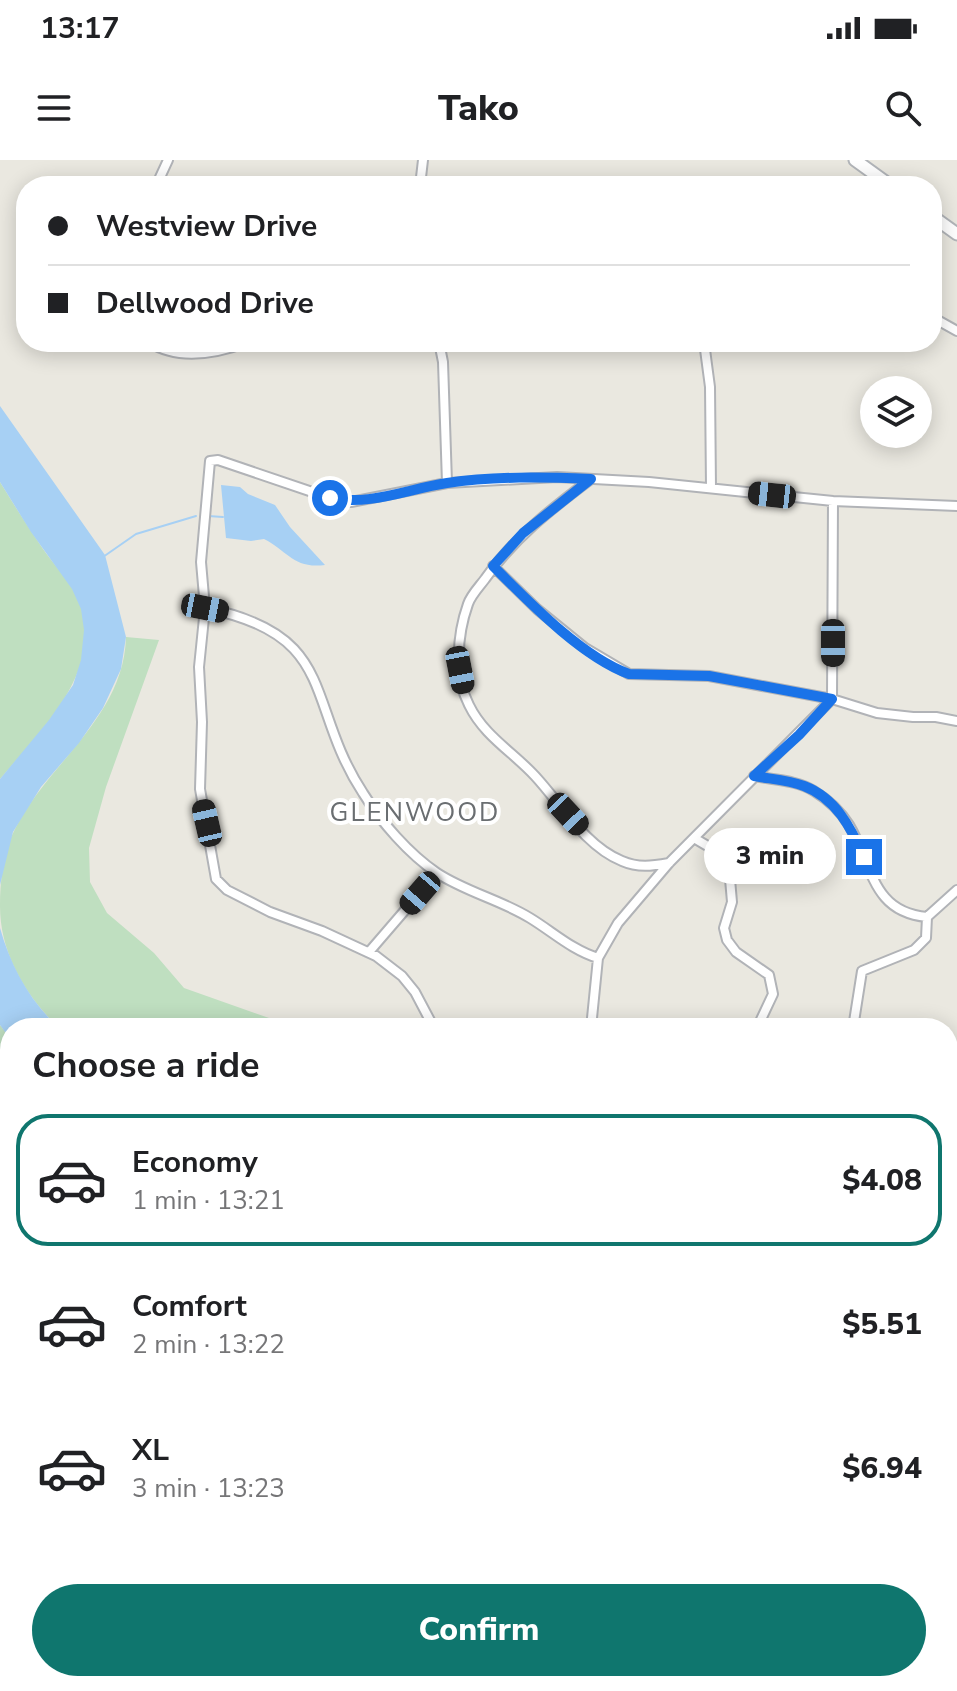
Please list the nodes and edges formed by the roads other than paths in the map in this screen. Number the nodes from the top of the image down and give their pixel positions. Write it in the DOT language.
graph roads {
  1 [pos="855,160"];
  2 [pos="877,176"];
  3 [pos="171,352"];
  4 [pos="203,352"];
  5 [pos="441,352"];
  6 [pos="705,352"];
  7 [pos="591,479"];
  8 [pos="447,483"];
  9 [pos="711,488"];
  10 [pos="833,501"];
  11 [pos="957,506"];
  12 [pos="493,566"];
  13 [pos="205,608"];
  14 [pos="832,699"];
  15 [pos="957,721"];
  16 [pos="754,776"];
  17 [pos="694,838"];
  18 [pos="669,863"];
  19 [pos="437,873"];
  20 [pos="957,890"];
  21 [pos="927,917"];
  22 [pos="369,952"];
  23 [pos="598,958"];
  24 [pos="429,1018"];
  25 [pos="592,1018"];
  26 [pos="762,1018"];
  27 [pos="855,1018"];
  1 -- 2 [label="main road"];
  3 -- 4 [label="street"];
  5 -- 8 [label="street"];
  6 -- 9 [label="street"];
  7 -- 8 [label="street"];
  7 -- 9 [label="street"];
  7 -- 12 [label="street"];
  8 -- 13 [label="street"];
  9 -- 10 [label="street"];
  10 -- 11 [label="street"];
  10 -- 14 [label="street"];
  12 -- 14 [label="street"];
  12 -- 18 [label="street"];
  13 -- 19 [label="street"];
  13 -- 22 [label="street"];
  14 -- 15 [label="street"];
  14 -- 16 [label="street"];
  16 -- 17 [label="street"];
  16 -- 21 [label="street"];
  17 -- 18 [label="street"];
  17 -- 26 [label="street"];
  18 -- 23 [label="street"];
  19 -- 22 [label="street"];
  19 -- 23 [label="street"];
  20 -- 21 [label="street"];
  21 -- 27 [label="street"];
  22 -- 24 [label="street"];
  23 -- 25 [label="street"];
}
